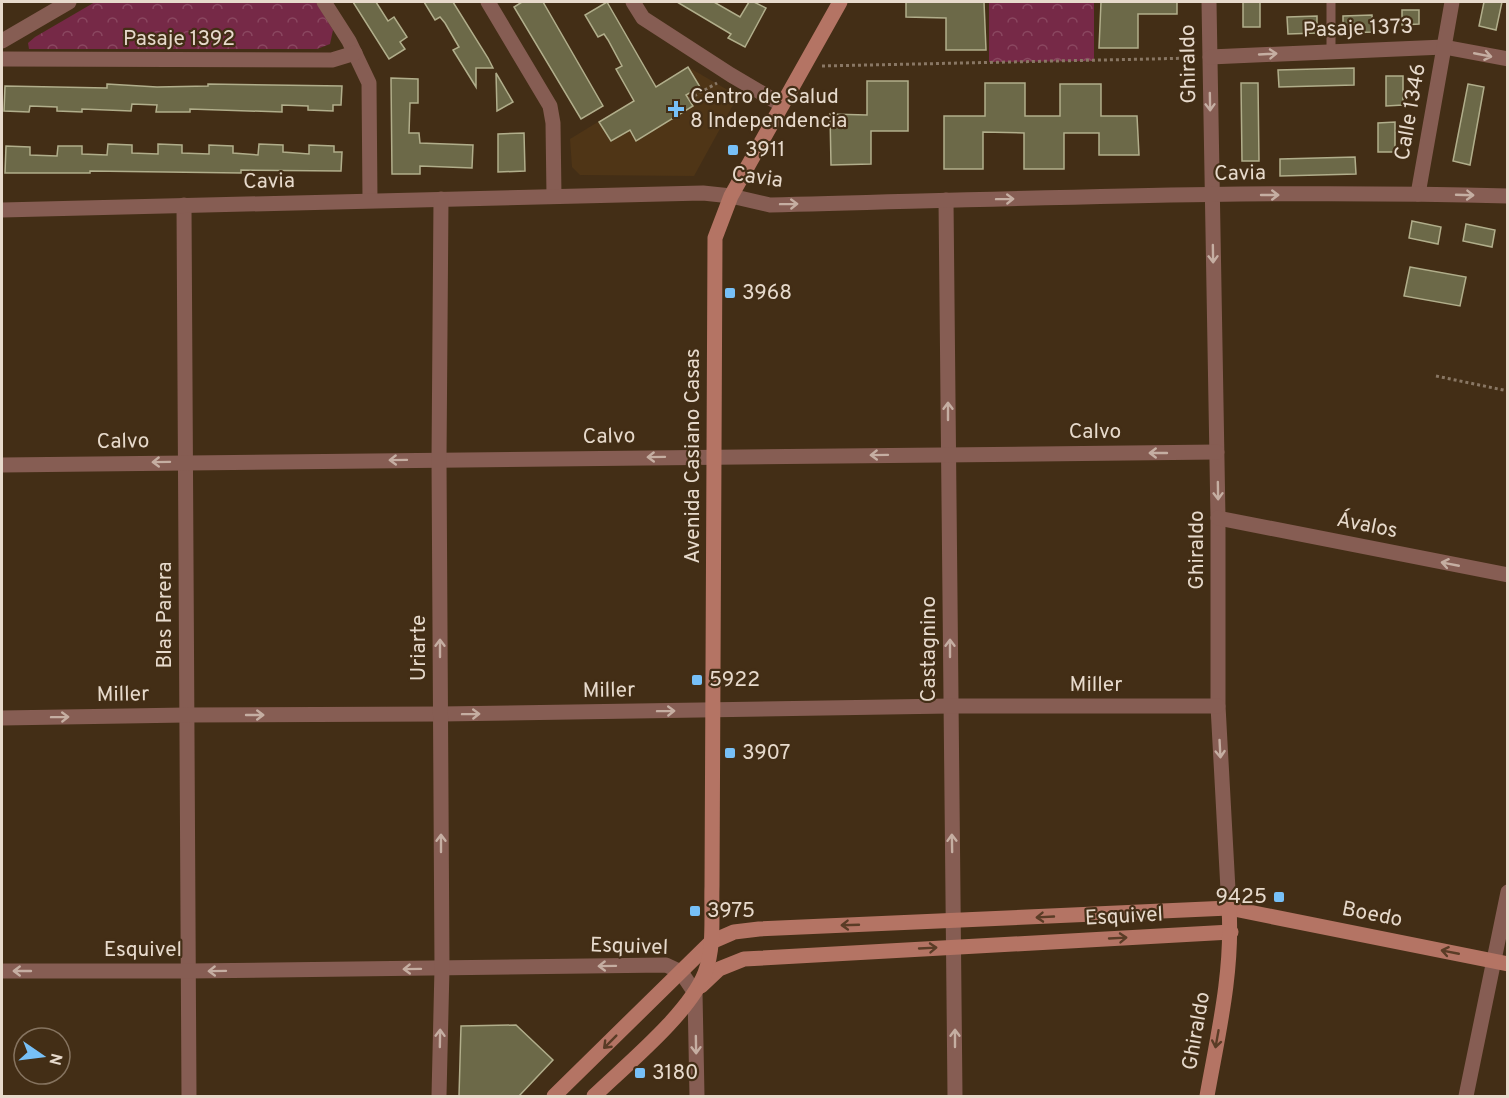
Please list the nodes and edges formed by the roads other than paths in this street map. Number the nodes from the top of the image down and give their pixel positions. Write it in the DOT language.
graph roads {
  1 [pos="69,2"];
  2 [pos="324,2"];
  3 [pos="488,2"];
  4 [pos="633,2"];
  5 [pos="840,2"];
  6 [pos="1209,2"];
  7 [pos="1331,2"];
  8 [pos="1452,2"];
  9 [pos="2,41"];
  10 [pos="1444,47"];
  11 [pos="1331,51"];
  12 [pos="355,53"];
  13 [pos="1210,57"];
  14 [pos="2,59"];
  15 [pos="1508,59"];
  16 [pos="782,105"];
  17 [pos="1418,194"];
  18 [pos="1211,195"];
  19 [pos="554,196"];
  20 [pos="731,196"];
  21 [pos="1508,196"];
  22 [pos="441,199"];
  23 [pos="370,200"];
  24 [pos="946,200"];
  25 [pos="184,205"];
  26 [pos="2,210"];
  27 [pos="1217,452"];
  28 [pos="948,454"];
  29 [pos="714,457"];
  30 [pos="439,459"];
  31 [pos="186,462"];
  32 [pos="2,465"];
  33 [pos="1218,518"];
  34 [pos="1508,575"];
  35 [pos="950,706"];
  36 [pos="1218,706"];
  37 [pos="712,711"];
  38 [pos="441,714"];
  39 [pos="186,715"];
  40 [pos="2,718"];
  41 [pos="1508,892"];
  42 [pos="1229,908"];
  43 [pos="953,921"];
  44 [pos="1230,932"];
  45 [pos="711,942"];
  46 [pos="954,947"];
  47 [pos="1500,962"];
  48 [pos="441,969"];
  49 [pos="2,971"];
  50 [pos="188,971"];
  51 [pos="681,972"];
  52 [pos="695,993"];
  53 [pos="189,1096"];
  54 [pos="439,1096"];
  55 [pos="554,1096"];
  56 [pos="594,1096"];
  57 [pos="697,1096"];
  58 [pos="955,1096"];
  59 [pos="1207,1096"];
  60 [pos="1466,1096"];
  1 -- 9 [label="street"];
  2 -- 12 [label="street"];
  3 -- 19 [label="street"];
  4 -- 16 [label="street"];
  5 -- 16 [label="street, Avenida Casiano Casas"];
  6 -- 13 [label="street, Ghiraldo"];
  7 -- 11 [label="lane"];
  8 -- 10 [label="street, Calle 1346"];
  10 -- 11 [label="street, Pasaje 1373"];
  10 -- 15 [label="street, Pasaje 1373, one-way"];
  10 -- 17 [label="street, Calle 1346"];
  13 -- 11 [label="street, Pasaje 1373, one-way"];
  12 -- 14 [label="street, Pasaje 1392"];
  12 -- 23 [label="street"];
  13 -- 18 [label="street, Ghiraldo, one-way"];
  16 -- 20 [label="street, Avenida Casiano Casas"];
  18 -- 17 [label="street, Cavia, one-way"];
  17 -- 21 [label="street, Cavia, one-way"];
  24 -- 18 [label="street, Cavia, one-way"];
  18 -- 27 [label="street, Ghiraldo, one-way"];
  19 -- 20 [label="street, Cavia"];
  19 -- 22 [label="street, Cavia"];
  20 -- 24 [label="street, Cavia, one-way"];
  20 -- 29 [label="street, Avenida Casiano Casas"];
  22 -- 23 [label="street, Cavia"];
  22 -- 30 [label="street, Uriarte"];
  23 -- 25 [label="street, Cavia"];
  28 -- 24 [label="street, Castagnino, one-way"];
  25 -- 26 [label="street, Cavia"];
  25 -- 31 [label="street, Blas Parera"];
  27 -- 28 [label="street, Calvo, one-way"];
  27 -- 33 [label="street, Ghiraldo, one-way"];
  28 -- 29 [label="street, Calvo, one-way"];
  35 -- 28 [label="street, Castagnino, one-way"];
  29 -- 30 [label="street, Calvo, one-way"];
  29 -- 37 [label="street, Avenida Casiano Casas"];
  30 -- 31 [label="street, Calvo, one-way"];
  38 -- 30 [label="street, Uriarte, one-way"];
  31 -- 32 [label="street, Calvo, one-way"];
  31 -- 39 [label="street, Blas Parera"];
  34 -- 33 [label="street, Ávalos, one-way"];
  33 -- 36 [label="street, Ghiraldo"];
  35 -- 36 [label="street, Miller"];
  35 -- 37 [label="street, Miller"];
  43 -- 35 [label="street, Castagnino, one-way"];
  36 -- 42 [label="street, Ghiraldo, one-way"];
  38 -- 37 [label="street, Miller, one-way"];
  37 -- 45 [label="street, Avenida Casiano Casas"];
  39 -- 38 [label="street, Miller, one-way"];
  48 -- 38 [label="street, Uriarte, one-way"];
  40 -- 39 [label="street, Miller, one-way"];
  39 -- 50 [label="street, Blas Parera"];
  41 -- 47 [label="street"];
  42 -- 43 [label="street, Esquivel, one-way"];
  42 -- 44 [label="street, Ghiraldo"];
  47 -- 42 [label="street, Boedo, one-way"];
  43 -- 45 [label="street, Esquivel, one-way"];
  43 -- 46 [label="street, Castagnino"];
  46 -- 44 [label="street, Esquivel, one-way"];
  44 -- 59 [label="street, Ghiraldo, one-way"];
  45 -- 51 [label="street"];
  45 -- 52 [label="street, Avenida Casiano Casas"];
  52 -- 46 [label="street, Esquivel, one-way"];
  58 -- 46 [label="street, Castagnino, one-way"];
  47 -- 60 [label="street"];
  48 -- 50 [label="street, Esquivel, one-way"];
  51 -- 48 [label="street, Esquivel, one-way"];
  54 -- 48 [label="street, Uriarte, one-way"];
  50 -- 49 [label="street, Esquivel, one-way"];
  50 -- 53 [label="street, Blas Parera"];
  51 -- 52 [label="street, Esquivel"];
  51 -- 55 [label="street, one-way"];
  52 -- 56 [label="street, Avenida Casiano Casas"];
  52 -- 57 [label="street, one-way"];
}
